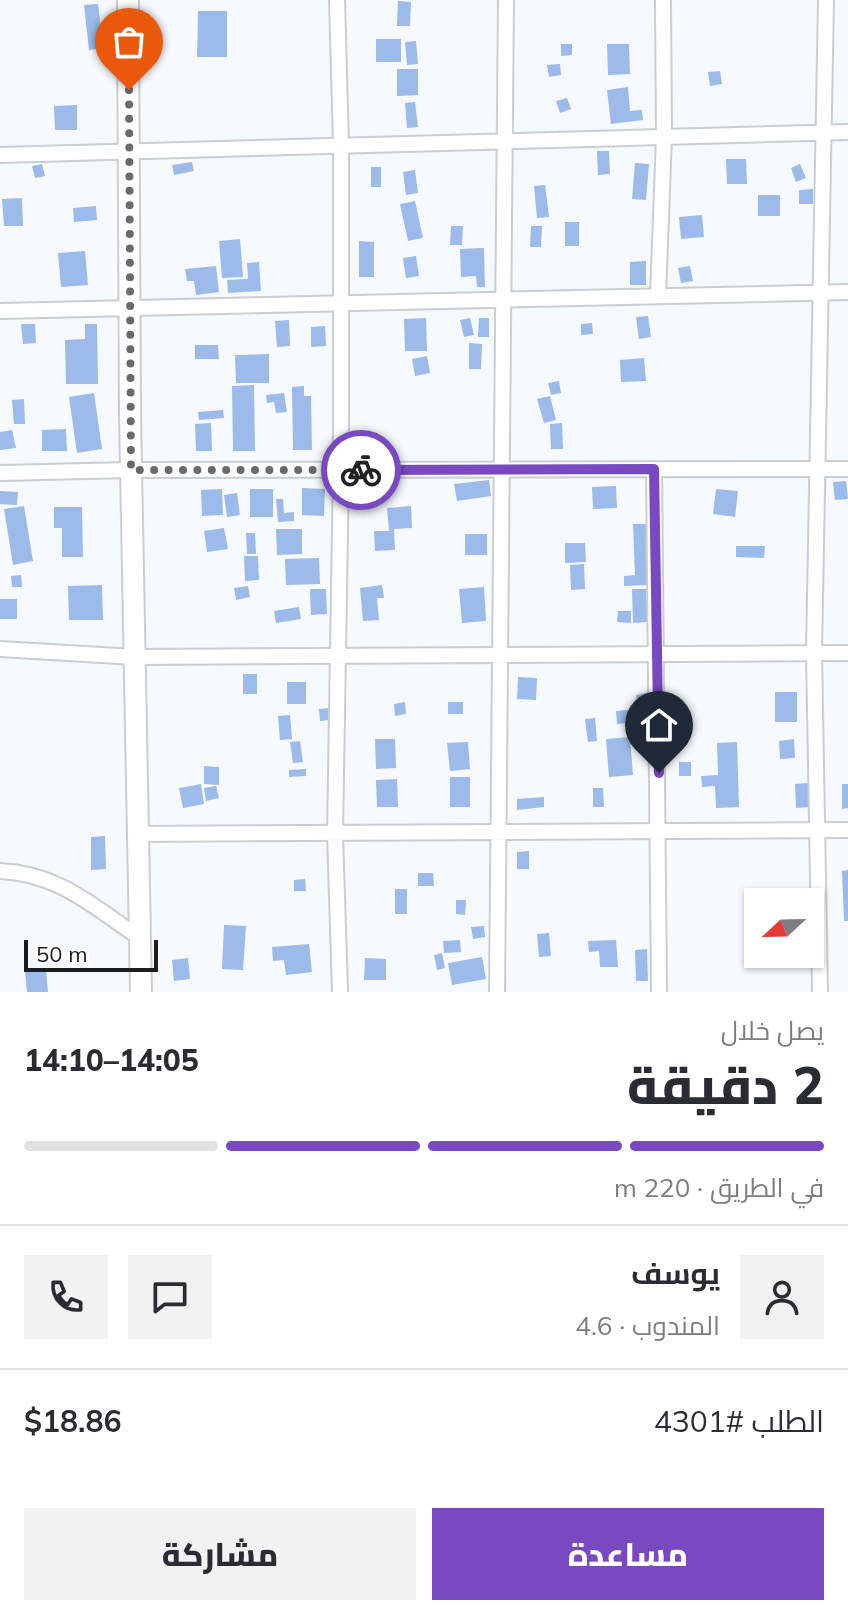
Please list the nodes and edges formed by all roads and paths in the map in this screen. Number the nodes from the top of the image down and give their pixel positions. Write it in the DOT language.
graph roads {
  1 [pos="128,0"];
  2 [pos="337,0"];
  3 [pos="506,0"];
  4 [pos="663,0"];
  5 [pos="826,0"];
  6 [pos="848,132"];
  7 [pos="824,133"];
  8 [pos="664,137"];
  9 [pos="505,141"];
  10 [pos="341,145"];
  11 [pos="130,150"];
  12 [pos="0,155"];
  13 [pos="848,292"];
  14 [pos="822,293"];
  15 [pos="658,296"];
  16 [pos="504,300"];
  17 [pos="341,303"];
  18 [pos="130,308"];
  19 [pos="0,311"];
  20 [pos="502,469"];
  21 [pos="654,469"];
  22 [pos="819,469"];
  23 [pos="848,469"];
  24 [pos="131,470"];
  25 [pos="341,470"];
  26 [pos="0,473"];
  27 [pos="0,649"];
  28 [pos="814,652"];
  29 [pos="658,653"];
  30 [pos="848,653"];
  31 [pos="500,655"];
  32 [pos="339,656"];
  33 [pos="135,657"];
  34 [pos="848,830"];
  35 [pos="816,831"];
  36 [pos="498,833"];
  37 [pos="659,833"];
  38 [pos="138,834"];
  39 [pos="335,834"];
  40 [pos="0,871"];
  41 [pos="140,938"];
  42 [pos="141,992"];
  43 [pos="340,992"];
  44 [pos="497,992"];
  45 [pos="659,992"];
  46 [pos="820,992"];
  1 -- 11 [label="main road"];
  2 -- 10 [label="street"];
  3 -- 9 [label="street"];
  4 -- 8 [label="street"];
  5 -- 7 [label="street"];
  6 -- 7 [label="street"];
  7 -- 8 [label="street"];
  7 -- 14 [label="street"];
  8 -- 9 [label="street"];
  8 -- 15 [label="street"];
  9 -- 10 [label="street"];
  9 -- 16 [label="street"];
  10 -- 11 [label="street"];
  10 -- 17 [label="street"];
  11 -- 12 [label="street"];
  11 -- 18 [label="main road"];
  13 -- 14 [label="street"];
  14 -- 15 [label="street"];
  14 -- 22 [label="street"];
  15 -- 16 [label="street"];
  16 -- 17 [label="street"];
  16 -- 20 [label="street"];
  17 -- 18 [label="street"];
  17 -- 25 [label="street"];
  18 -- 19 [label="street"];
  18 -- 24 [label="main road"];
  20 -- 21 [label="street"];
  20 -- 25 [label="street"];
  20 -- 31 [label="street"];
  21 -- 22 [label="street"];
  21 -- 29 [label="street"];
  22 -- 23 [label="street"];
  22 -- 28 [label="street"];
  24 -- 25 [label="street"];
  24 -- 26 [label="street"];
  24 -- 33 [label="main road"];
  25 -- 32 [label="street"];
  27 -- 33 [label="street"];
  28 -- 29 [label="street"];
  28 -- 30 [label="street"];
  28 -- 35 [label="street"];
  29 -- 31 [label="street"];
  29 -- 37 [label="street"];
  31 -- 32 [label="street"];
  31 -- 36 [label="street"];
  32 -- 33 [label="street"];
  32 -- 39 [label="street"];
  33 -- 38 [label="main road"];
  34 -- 35 [label="street"];
  35 -- 37 [label="street"];
  35 -- 46 [label="street"];
  36 -- 37 [label="street"];
  36 -- 39 [label="street"];
  36 -- 44 [label="street"];
  37 -- 45 [label="street"];
  38 -- 39 [label="street"];
  38 -- 41 [label="main road"];
  39 -- 43 [label="street"];
  40 -- 41 [label="street"];
  41 -- 42 [label="main road"];
}
